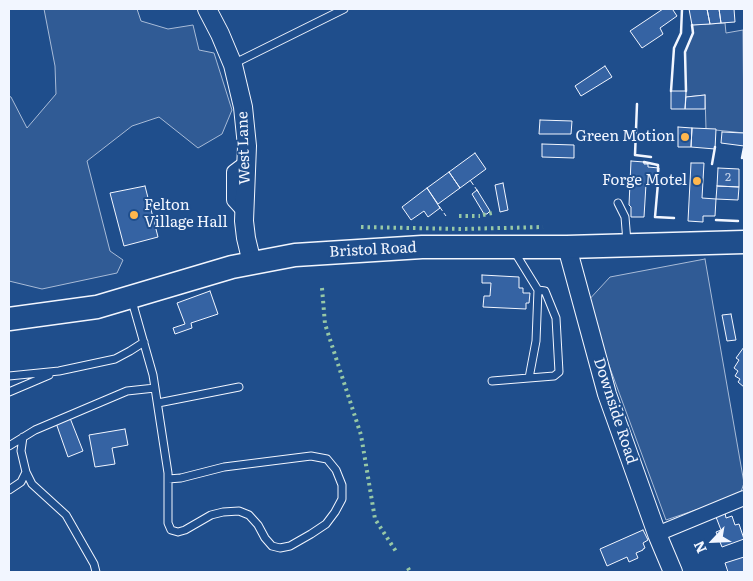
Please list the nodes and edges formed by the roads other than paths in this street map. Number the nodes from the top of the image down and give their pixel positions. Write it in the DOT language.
graph roads {
  1 [pos="207,9"];
  2 [pos="344,9"];
  3 [pos="232,64"];
  4 [pos="618,203"];
  5 [pos="744,242"];
  6 [pos="627,245"];
  7 [pos="511,247"];
  8 [pos="567,247"];
  9 [pos="252,263"];
  10 [pos="538,290"];
  11 [pos="131,298"];
  12 [pos="9,319"];
  13 [pos="144,342"];
  14 [pos="59,371"];
  15 [pos="9,376"];
  16 [pos="529,378"];
  17 [pos="492,381"];
  18 [pos="156,388"];
  19 [pos="239,388"];
  20 [pos="9,392"];
  21 [pos="158,403"];
  22 [pos="23,437"];
  23 [pos="9,446"];
  24 [pos="26,472"];
  25 [pos="168,479"];
  26 [pos="9,490"];
  27 [pos="744,498"];
  28 [pos="657,534"];
  29 [pos="96,572"];
  30 [pos="673,572"];
  1 -- 3 [label="street, West Lane"];
  2 -- 3 [label="lane"];
  3 -- 9 [label="street, West Lane"];
  4 -- 6 [label="lane"];
  5 -- 6 [label="highway, Bristol Road"];
  6 -- 8 [label="highway, Bristol Road"];
  7 -- 8 [label="highway, Bristol Road"];
  7 -- 9 [label="highway, Bristol Road"];
  7 -- 10 [label="lane"];
  8 -- 28 [label="street, Downside Road"];
  9 -- 11 [label="highway, Bristol Road"];
  10 -- 16 [label="lane"];
  10 -- 16 [label="lane"];
  11 -- 12 [label="highway, Bristol Road"];
  11 -- 13 [label="lane"];
  13 -- 14 [label="lane"];
  13 -- 18 [label="lane"];
  14 -- 15 [label="lane"];
  14 -- 20 [label="lane"];
  16 -- 17 [label="lane"];
  18 -- 21 [label="lane"];
  18 -- 22 [label="lane"];
  19 -- 21 [label="lane"];
  21 -- 25 [label="lane"];
  22 -- 23 [label="lane"];
  22 -- 24 [label="lane"];
  24 -- 26 [label="lane"];
  24 -- 29 [label="lane"];
  25 -- 25 [label="lane"];
  27 -- 28 [label="street"];
  28 -- 30 [label="street, Downside Road"];
}
